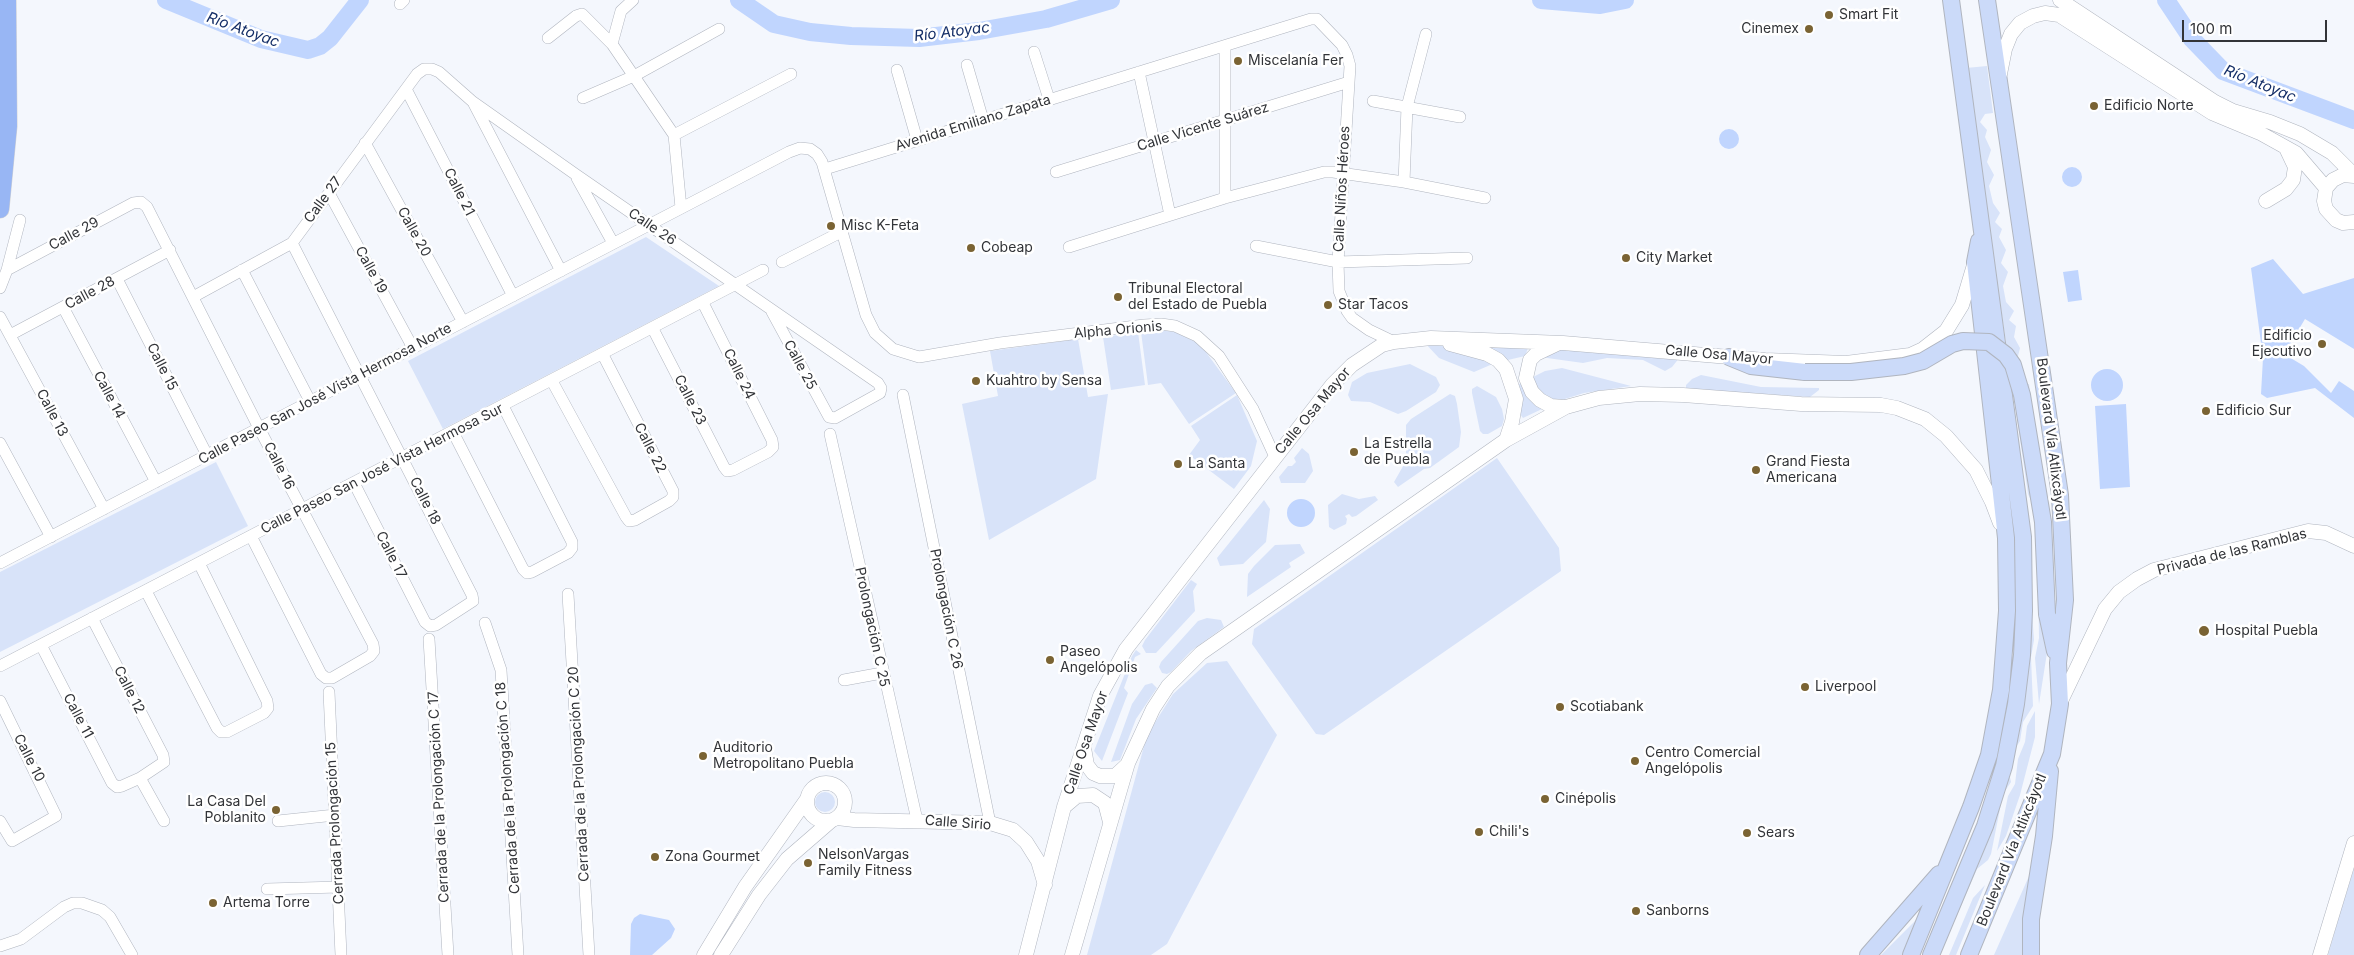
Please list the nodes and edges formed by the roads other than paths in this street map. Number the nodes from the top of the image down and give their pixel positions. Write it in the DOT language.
graph roads {
  1 [pos="7,0"];
  2 [pos="633,0"];
  3 [pos="1951,0"];
  4 [pos="1987,0"];
  5 [pos="2060,0"];
  6 [pos="1318,19"];
  7 [pos="719,29"];
  8 [pos="1426,34"];
  9 [pos="548,38"];
  10 [pos="612,44"];
  11 [pos="1224,46"];
  12 [pos="1034,52"];
  13 [pos="967,65"];
  14 [pos="424,70"];
  15 [pos="897,70"];
  16 [pos="1139,72"];
  17 [pos="791,74"];
  18 [pos="634,76"];
  19 [pos="2000,77"];
  20 [pos="1349,82"];
  21 [pos="406,89"];
  22 [pos="583,98"];
  23 [pos="1049,99"];
  24 [pos="1372,101"];
  25 [pos="473,102"];
  26 [pos="1407,107"];
  27 [pos="1460,117"];
  28 [pos="1226,119"];
  29 [pos="983,120"];
  30 [pos="674,135"];
  31 [pos="918,140"];
  32 [pos="1154,142"];
  33 [pos="365,143"];
  34 [pos="2284,145"];
  35 [pos="825,168"];
  36 [pos="1056,172"];
  37 [pos="1343,173"];
  38 [pos="574,174"];
  39 [pos="2354,176"];
  40 [pos="1404,182"];
  41 [pos="2326,188"];
  42 [pos="329,193"];
  43 [pos="1225,198"];
  44 [pos="1485,198"];
  45 [pos="2266,201"];
  46 [pos="141,202"];
  47 [pos="680,208"];
  48 [pos="0,209"];
  49 [pos="1170,215"];
  50 [pos="20,220"];
  51 [pos="2350,224"];
  52 [pos="649,225"];
  53 [pos="1982,227"];
  54 [pos="843,232"];
  55 [pos="292,243"];
  56 [pos="613,243"];
  57 [pos="1256,246"];
  58 [pos="1069,247"];
  59 [pos="170,250"];
  60 [pos="1467,258"];
  61 [pos="782,262"];
  62 [pos="1338,262"];
  63 [pos="1975,262"];
  64 [pos="7,270"];
  65 [pos="242,270"];
  66 [pos="763,270"];
  67 [pos="561,271"];
  68 [pos="116,279"];
  69 [pos="737,286"];
  70 [pos="0,288"];
  71 [pos="513,296"];
  72 [pos="193,297"];
  73 [pos="703,303"];
  74 [pos="63,307"];
  75 [pos="772,312"];
  76 [pos="0,317"];
  77 [pos="463,322"];
  78 [pos="653,328"];
  79 [pos="10,335"];
  80 [pos="1431,338"];
  81 [pos="1394,342"];
  82 [pos="1563,343"];
  83 [pos="413,348"];
  84 [pos="603,355"];
  85 [pos="1730,357"];
  86 [pos="361,375"];
  87 [pos="552,381"];
  88 [pos="903,395"];
  89 [pos="310,402"];
  90 [pos="503,406"];
  91 [pos="1566,407"];
  92 [pos="829,417"];
  93 [pos="259,428"];
  94 [pos="453,432"];
  95 [pos="830,434"];
  96 [pos="1506,440"];
  97 [pos="0,443"];
  98 [pos="207,455"];
  99 [pos="1275,457"];
  100 [pos="403,458"];
  101 [pos="727,471"];
  102 [pos="156,482"];
  103 [pos="354,483"];
  104 [pos="104,509"];
  105 [pos="302,510"];
  106 [pos="51,536"];
  107 [pos="251,536"];
  108 [pos="2006,538"];
  109 [pos="2354,546"];
  110 [pos="0,563"];
  111 [pos="199,563"];
  112 [pos="146,591"];
  113 [pos="568,594"];
  114 [pos="92,618"];
  115 [pos="485,623"];
  116 [pos="430,626"];
  117 [pos="429,639"];
  118 [pos="41,645"];
  119 [pos="2058,663"];
  120 [pos="0,666"];
  121 [pos="882,673"];
  122 [pos="844,680"];
  123 [pos="329,692"];
  124 [pos="0,701"];
  125 [pos="2060,704"];
  126 [pos="1084,744"];
  127 [pos="2052,754"];
  128 [pos="1128,764"];
  129 [pos="140,778"];
  130 [pos="806,799"];
  131 [pos="1064,807"];
  132 [pos="335,815"];
  133 [pos="835,819"];
  134 [pos="278,820"];
  135 [pos="917,820"];
  136 [pos="0,821"];
  137 [pos="164,821"];
  138 [pos="1110,822"];
  139 [pos="990,823"];
  140 [pos="2354,843"];
  141 [pos="1948,863"];
  142 [pos="1045,885"];
  143 [pos="339,887"];
  144 [pos="745,887"];
  145 [pos="267,889"];
  146 [pos="759,895"];
  147 [pos="0,946"];
  148 [pos="1029,953"];
  149 [pos="1072,954"];
  150 [pos="132,955"];
  151 [pos="341,955"];
  152 [pos="448,955"];
  153 [pos="518,955"];
  154 [pos="589,955"];
  155 [pos="704,955"];
  156 [pos="721,955"];
  157 [pos="1868,955"];
  158 [pos="1911,955"];
  159 [pos="1931,955"];
  160 [pos="1968,955"];
  161 [pos="2031,955"];
  162 [pos="2320,955"];
  1 -- 48 [label="main road"];
  2 -- 10 [label="street"];
  3 -- 53 [label="main road"];
  4 -- 19 [label="main road, Boulevard Vía Atlixcáyotl"];
  5 -- 39 [label="street"];
  6 -- 11 [label="street, Avenida Emiliano Zapata"];
  6 -- 20 [label="street, Calle Niños Héroes"];
  7 -- 18 [label="street"];
  8 -- 26 [label="street"];
  9 -- 10 [label="street"];
  10 -- 18 [label="street"];
  11 -- 16 [label="street, Avenida Emiliano Zapata"];
  11 -- 28 [label="street"];
  12 -- 23 [label="street"];
  13 -- 29 [label="street"];
  14 -- 21 [label="street, Calle 27"];
  14 -- 25 [label="street, Calle 26"];
  15 -- 31 [label="street"];
  16 -- 23 [label="street, Avenida Emiliano Zapata"];
  16 -- 32 [label="street"];
  17 -- 30 [label="street"];
  18 -- 22 [label="street"];
  18 -- 30 [label="street"];
  19 -- 34 [label="street"];
  19 -- 119 [label="main road, Boulevard Vía Atlixcáyotl"];
  20 -- 28 [label="street, Calle Vicente Suárez"];
  20 -- 37 [label="street, Calle Niños Héroes"];
  21 -- 33 [label="street, Calle 27"];
  21 -- 71 [label="street, Calle 21"];
  23 -- 29 [label="street, Avenida Emiliano Zapata"];
  24 -- 26 [label="street"];
  25 -- 38 [label="street, Calle 26"];
  25 -- 67 [label="street"];
  26 -- 27 [label="street"];
  26 -- 40 [label="street"];
  28 -- 32 [label="street, Calle Vicente Suárez"];
  28 -- 43 [label="street"];
  29 -- 31 [label="street, Avenida Emiliano Zapata"];
  30 -- 47 [label="street"];
  31 -- 35 [label="street, Avenida Emiliano Zapata"];
  32 -- 36 [label="street, Calle Vicente Suárez"];
  32 -- 49 [label="street"];
  33 -- 42 [label="street, Calle 27"];
  33 -- 77 [label="street, Calle 20"];
  34 -- 41 [label="street"];
  34 -- 45 [label="street"];
  35 -- 47 [label="street"];
  35 -- 54 [label="street"];
  37 -- 40 [label="street"];
  37 -- 43 [label="street"];
  37 -- 62 [label="street, Calle Niños Héroes"];
  38 -- 52 [label="street, Calle 26"];
  38 -- 56 [label="street"];
  39 -- 41 [label="street"];
  40 -- 44 [label="street"];
  41 -- 51 [label="street"];
  42 -- 55 [label="street, Calle 27"];
  42 -- 83 [label="street, Calle 19"];
  43 -- 49 [label="street"];
  46 -- 59 [label="street, Calle 16"];
  46 -- 64 [label="street, Calle 29"];
  47 -- 52 [label="street"];
  49 -- 58 [label="street"];
  50 -- 64 [label="street"];
  52 -- 56 [label="street, Calle Paseo San José Vista Hermosa Norte"];
  52 -- 69 [label="street, Calle 26"];
  53 -- 63 [label="main road"];
  53 -- 159 [label="main road"];
  54 -- 61 [label="street"];
  54 -- 99 [label="street, Alpha Orionis"];
  55 -- 65 [label="street, Calle 27"];
  55 -- 86 [label="street, Calle 18"];
  56 -- 67 [label="street, Calle Paseo San José Vista Hermosa Norte"];
  57 -- 62 [label="street"];
  59 -- 68 [label="street, Calle 28"];
  59 -- 72 [label="street, Calle 16"];
  60 -- 62 [label="street"];
  62 -- 81 [label="street, Calle Niños Héroes"];
  63 -- 85 [label="street, Calle Osa Mayor"];
  63 -- 108 [label="main road"];
  64 -- 70 [label="street"];
  65 -- 72 [label="street, Calle 27"];
  65 -- 89 [label="street"];
  66 -- 69 [label="street, Calle Paseo San José Vista Hermosa Sur"];
  67 -- 71 [label="street, Calle Paseo San José Vista Hermosa Norte"];
  68 -- 74 [label="street, Calle 28"];
  68 -- 98 [label="street, Calle 15"];
  69 -- 73 [label="street, Calle Paseo San José Vista Hermosa Sur"];
  69 -- 75 [label="street, Calle 26"];
  71 -- 77 [label="street, Calle Paseo San José Vista Hermosa Norte"];
  72 -- 93 [label="street, Calle 16"];
  73 -- 78 [label="street, Calle Paseo San José Vista Hermosa Sur"];
  73 -- 101 [label="street, Calle 24"];
  74 -- 79 [label="street, Calle 28"];
  74 -- 102 [label="street, Calle 14"];
  75 -- 92 [label="street, Calle 25"];
  75 -- 92 [label="street, Calle 26"];
  76 -- 79 [label="street, Calle 13"];
  77 -- 83 [label="street, Calle Paseo San José Vista Hermosa Norte"];
  78 -- 84 [label="street, Calle Paseo San José Vista Hermosa Sur"];
  78 -- 101 [label="street, Calle 23"];
  79 -- 104 [label="street, Calle 13"];
  80 -- 81 [label="street, Calle Osa Mayor"];
  80 -- 82 [label="street, Calle Osa Mayor"];
  80 -- 96 [label="street"];
  81 -- 99 [label="street, Calle Osa Mayor"];
  82 -- 85 [label="street, Calle Osa Mayor"];
  82 -- 91 [label="street"];
  83 -- 86 [label="street, Calle Paseo San José Vista Hermosa Norte"];
  84 -- 87 [label="street, Calle Paseo San José Vista Hermosa Sur"];
  84 -- 87 [label="street, Calle 22"];
  85 -- 119 [label="main road, bridge"];
  86 -- 89 [label="street, Calle Paseo San José Vista Hermosa Norte"];
  86 -- 100 [label="street, Calle 18"];
  87 -- 90 [label="street, Calle Paseo San José Vista Hermosa Sur"];
  88 -- 139 [label="street, Prolongación C 26"];
  89 -- 93 [label="street, Calle Paseo San José Vista Hermosa Norte"];
  90 -- 94 [label="street, Calle Paseo San José Vista Hermosa Sur"];
  90 -- 94 [label="street"];
  91 -- 96 [label="street"];
  91 -- 108 [label="street"];
  93 -- 98 [label="street, Calle Paseo San José Vista Hermosa Norte"];
  93 -- 105 [label="street, Calle 16"];
  94 -- 100 [label="street, Calle Paseo San José Vista Hermosa Sur"];
  95 -- 121 [label="street, Prolongación C 25"];
  96 -- 128 [label="street"];
  97 -- 106 [label="street"];
  98 -- 102 [label="street, Calle Paseo San José Vista Hermosa Norte"];
  99 -- 126 [label="street, Calle Osa Mayor"];
  100 -- 103 [label="street, Calle Paseo San José Vista Hermosa Sur"];
  100 -- 116 [label="street, Calle 18"];
  102 -- 104 [label="street, Calle Paseo San José Vista Hermosa Norte"];
  103 -- 105 [label="street, Calle Paseo San José Vista Hermosa Sur"];
  103 -- 116 [label="street, Calle 17"];
  104 -- 106 [label="street, Calle Paseo San José Vista Hermosa Norte"];
  105 -- 107 [label="street, Calle Paseo San José Vista Hermosa Sur"];
  105 -- 107 [label="street, Calle 16"];
  106 -- 110 [label="street, Calle Paseo San José Vista Hermosa Norte"];
  107 -- 111 [label="street, Calle Paseo San José Vista Hermosa Sur"];
  108 -- 141 [label="main road"];
  109 -- 125 [label="street, Privada de las Ramblas"];
  111 -- 112 [label="street, Calle Paseo San José Vista Hermosa Sur"];
  111 -- 112 [label="street"];
  112 -- 114 [label="street, Calle Paseo San José Vista Hermosa Sur"];
  113 -- 154 [label="street, Cerrada de la Prolongación C 20"];
  114 -- 118 [label="street, Calle Paseo San José Vista Hermosa Sur"];
  114 -- 129 [label="street, Calle 12"];
  115 -- 153 [label="street, Cerrada de la Prolongación C 18"];
  117 -- 152 [label="street, Cerrada de la Prolongación C 17"];
  118 -- 120 [label="street, Calle Paseo San José Vista Hermosa Sur"];
  118 -- 129 [label="street, Calle 11"];
  119 -- 125 [label="main road, Boulevard Vía Atlixcáyotl"];
  121 -- 122 [label="street"];
  121 -- 135 [label="street, Prolongación C 25"];
  123 -- 132 [label="street, Cerrada Prolongación 15"];
  124 -- 136 [label="street, Calle 10"];
  125 -- 127 [label="main road, Boulevard Vía Atlixcáyotl"];
  126 -- 128 [label="street"];
  126 -- 131 [label="street, Calle Osa Mayor"];
  127 -- 160 [label="main road, Boulevard Vía Atlixcáyotl"];
  127 -- 161 [label="main road"];
  128 -- 138 [label="street"];
  129 -- 137 [label="street"];
  130 -- 133 [label="street"];
  130 -- 133 [label="street"];
  130 -- 144 [label="street"];
  131 -- 138 [label="street"];
  131 -- 142 [label="street, Calle Osa Mayor"];
  132 -- 134 [label="street"];
  132 -- 143 [label="street, Cerrada Prolongación 15"];
  133 -- 135 [label="street, Calle Sirio"];
  133 -- 146 [label="street"];
  135 -- 139 [label="street, Calle Sirio"];
  138 -- 149 [label="street"];
  139 -- 142 [label="street, Calle Sirio"];
  140 -- 162 [label="street"];
  141 -- 157 [label="main road"];
  141 -- 158 [label="main road"];
  142 -- 148 [label="street, Calle Osa Mayor"];
  143 -- 145 [label="street"];
  143 -- 151 [label="street, Cerrada Prolongación 15"];
  144 -- 146 [label="street"];
  144 -- 155 [label="street"];
  146 -- 156 [label="street"];
  147 -- 150 [label="street"];
}
